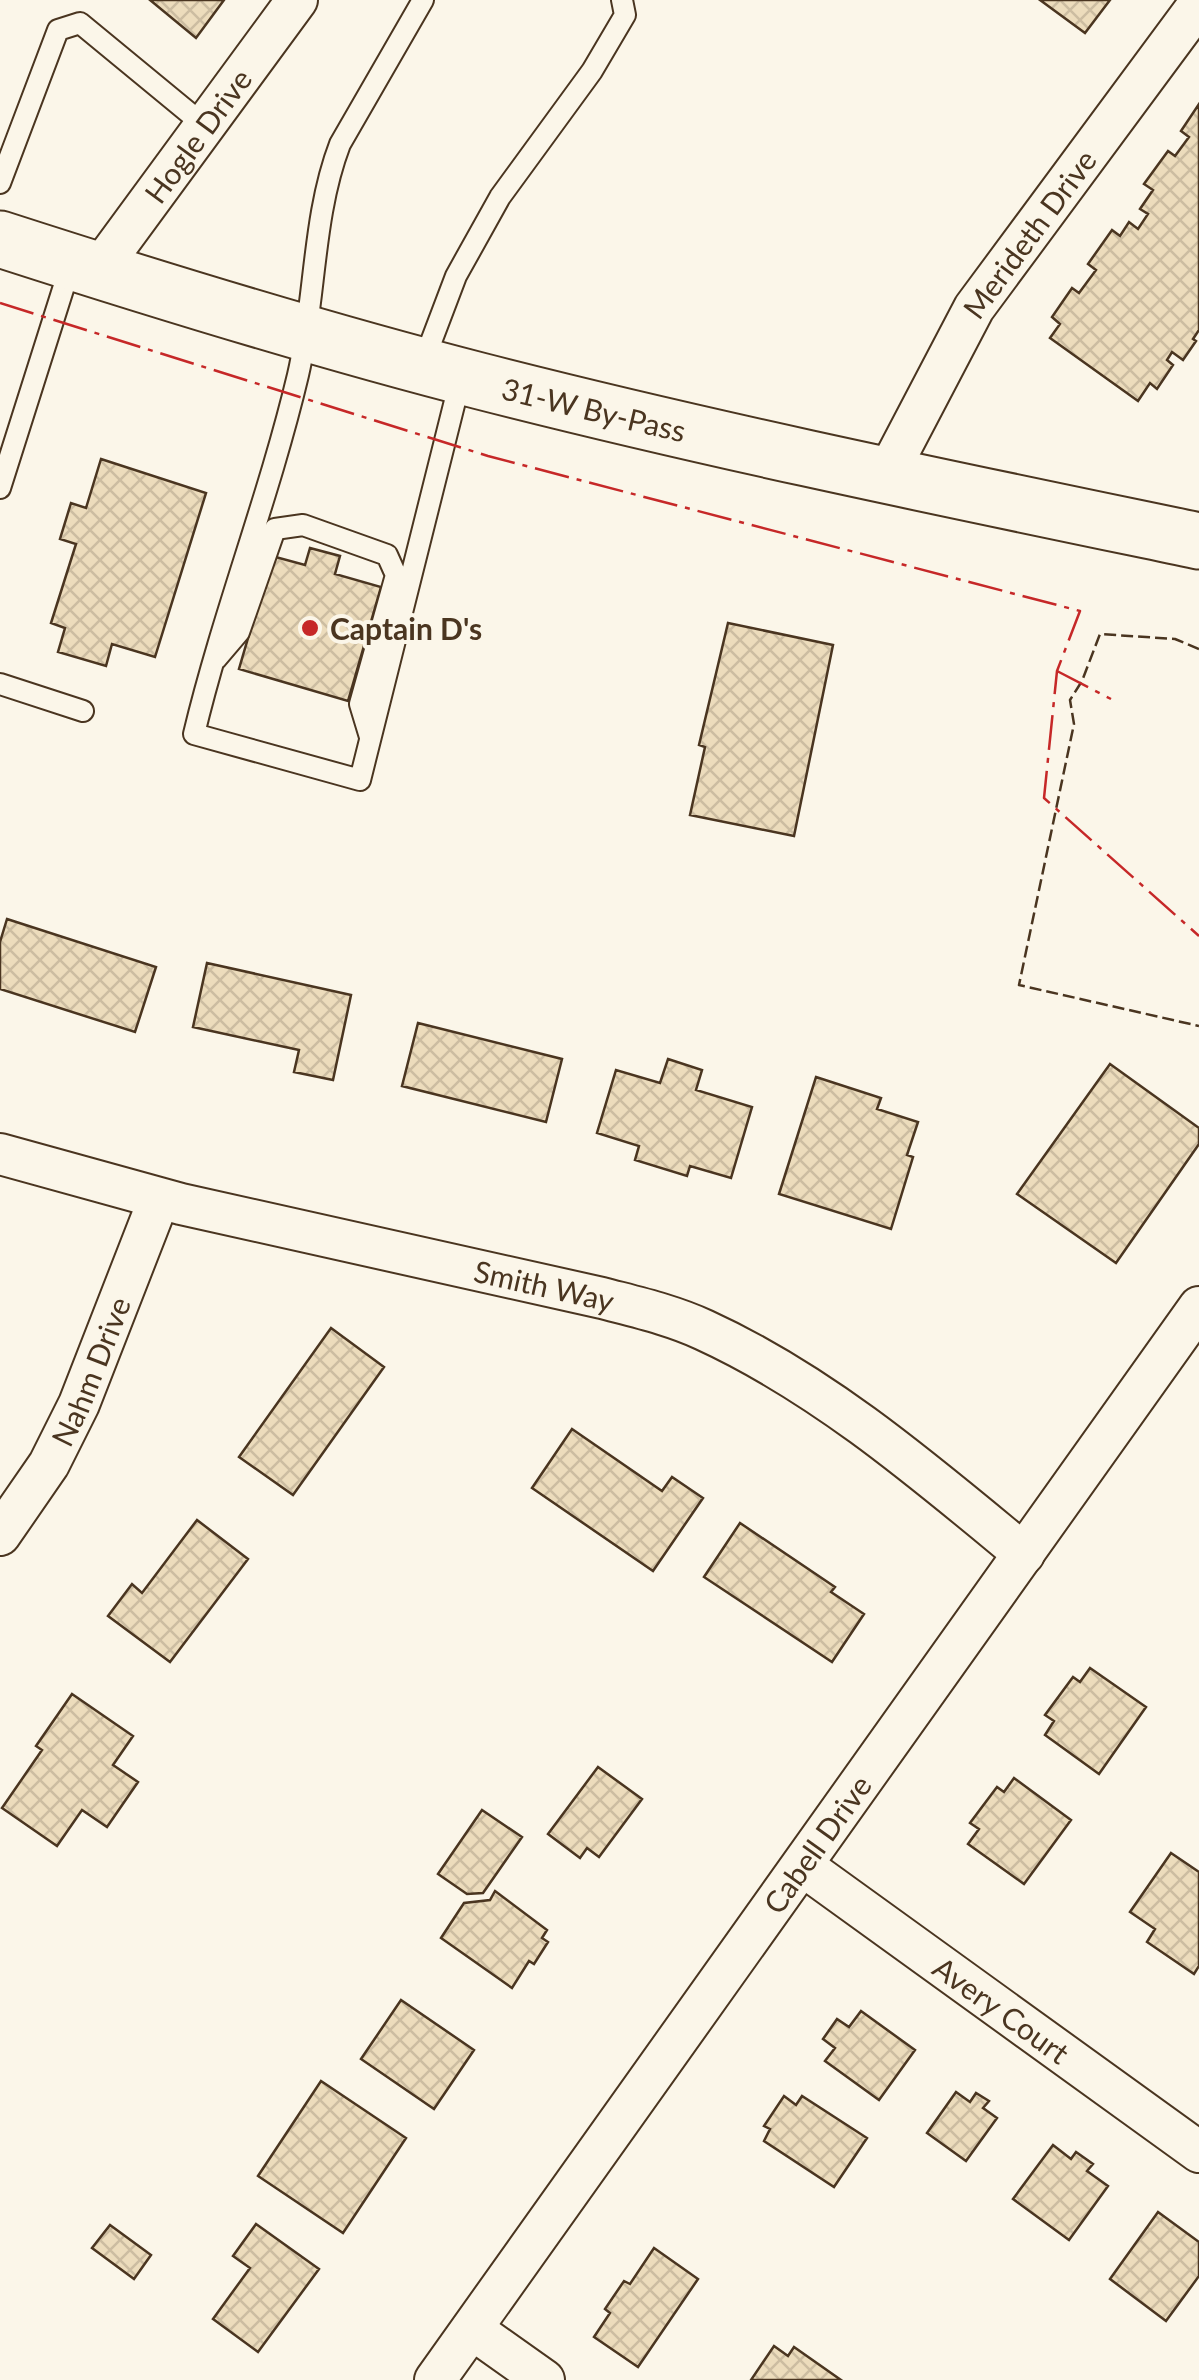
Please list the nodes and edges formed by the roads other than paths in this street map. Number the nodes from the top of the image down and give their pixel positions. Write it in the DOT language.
graph roads {
  1 [pos="297,0"];
  2 [pos="424,0"];
  3 [pos="622,0"];
  4 [pos="1199,4"];
  5 [pos="205,126"];
  6 [pos="0,183"];
  7 [pos="0,239"];
  8 [pos="85,266"];
  9 [pos="306,331"];
  10 [pos="442,370"];
  11 [pos="886,476"];
  12 [pos="0,488"];
  13 [pos="1199,541"];
  14 [pos="211,664"];
  15 [pos="0,684"];
  16 [pos="83,711"];
  17 [pos="370,738"];
  18 [pos="0,1154"];
  19 [pos="160,1199"];
  20 [pos="1199,1307"];
  21 [pos="0,1535"];
  22 [pos="1024,1554"];
  23 [pos="802,1866"];
  24 [pos="1199,2152"];
  25 [pos="472,2329"];
  26 [pos="435,2380"];
  27 [pos="544,2380"];
  1 -- 5 [label="street, Hogle Drive"];
  2 -- 9 [label="lane"];
  3 -- 10 [label="lane"];
  4 -- 11 [label="street, Merideth Drive"];
  5 -- 6 [label="lane"];
  5 -- 8 [label="street, Hogle Drive"];
  7 -- 8 [label="main road, 31-W By-Pass"];
  8 -- 9 [label="main road, 31-W By-Pass"];
  8 -- 12 [label="lane"];
  9 -- 10 [label="main road, 31-W By-Pass"];
  9 -- 14 [label="lane"];
  10 -- 11 [label="main road, 31-W By-Pass"];
  10 -- 17 [label="lane"];
  11 -- 13 [label="main road, 31-W By-Pass"];
  14 -- 17 [label="lane"];
  14 -- 17 [label="lane"];
  15 -- 16 [label="lane"];
  18 -- 19 [label="street, Smith Way"];
  19 -- 21 [label="street, Nahm Drive"];
  19 -- 22 [label="street, Smith Way"];
  20 -- 22 [label="street, Cabell Drive"];
  22 -- 23 [label="street, Cabell Drive"];
  23 -- 24 [label="street, Avery Court"];
  23 -- 25 [label="street, Cabell Drive"];
  25 -- 26 [label="street, Cabell Drive"];
  25 -- 27 [label="street"];
}
